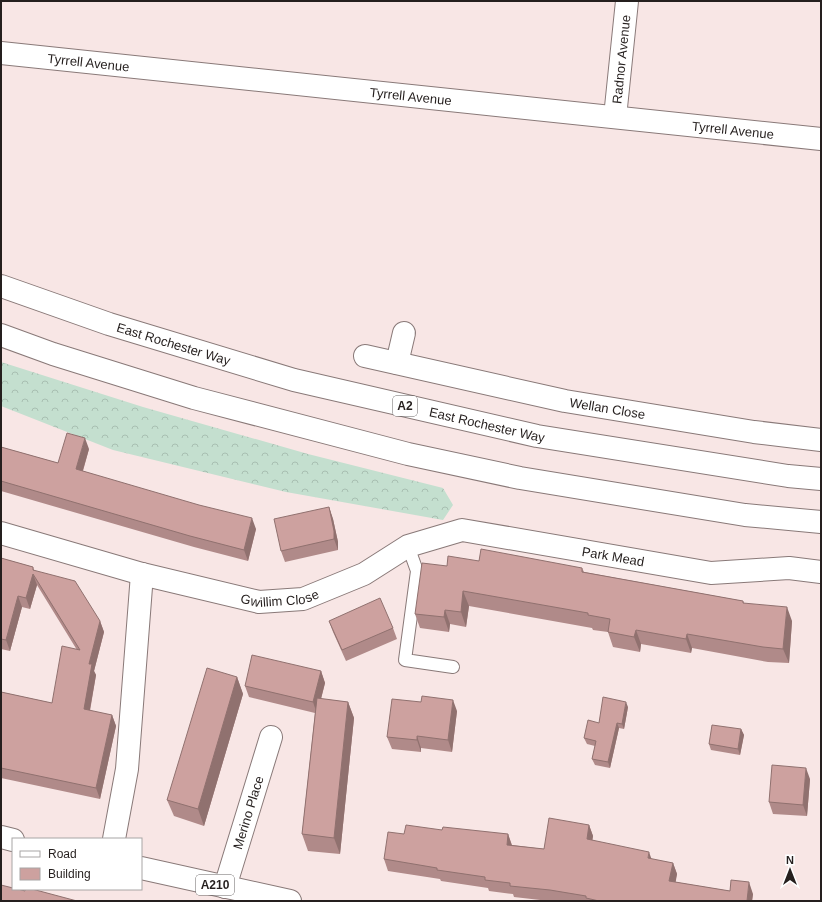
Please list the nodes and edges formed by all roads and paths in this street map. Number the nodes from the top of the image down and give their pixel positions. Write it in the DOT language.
graph roads {
  1 [pos="627,1"];
  2 [pos="1,53"];
  3 [pos="615,117"];
  4 [pos="821,139"];
  5 [pos="1,286"];
  6 [pos="404,332"];
  7 [pos="1,335"];
  8 [pos="365,356"];
  9 [pos="397,363"];
  10 [pos="821,440"];
  11 [pos="821,479"];
  12 [pos="821,522"];
  13 [pos="1,533"];
  14 [pos="408,546"];
  15 [pos="821,572"];
  16 [pos="142,574"];
  17 [pos="453,667"];
  18 [pos="270,737"];
  19 [pos="1,837"];
  20 [pos="114,838"];
  21 [pos="12,840"];
  22 [pos="142,868"];
  23 [pos="225,887"];
  24 [pos="290,901"];
  1 -- 3 [label="main road, Radnor Avenue"];
  2 -- 3 [label="main road, Tyrrell Avenue"];
  3 -- 4 [label="main road, Tyrrell Avenue"];
  5 -- 11 [label="main road, East Rochester Way / A2"];
  6 -- 9 [label="main road"];
  7 -- 12 [label="main road"];
  8 -- 9 [label="main road, Wellan Close"];
  9 -- 10 [label="main road, Wellan Close"];
  13 -- 16 [label="main road, Gwillim Close"];
  14 -- 15 [label="main road, Park Mead"];
  14 -- 16 [label="main road, Gwillim Close"];
  14 -- 17 [label="lane"];
  16 -- 20 [label="main road"];
  18 -- 23 [label="main road, Merino Place"];
  19 -- 21 [label="main road"];
  22 -- 23 [label="main road, A210"];
  23 -- 24 [label="main road, A210"];
}
